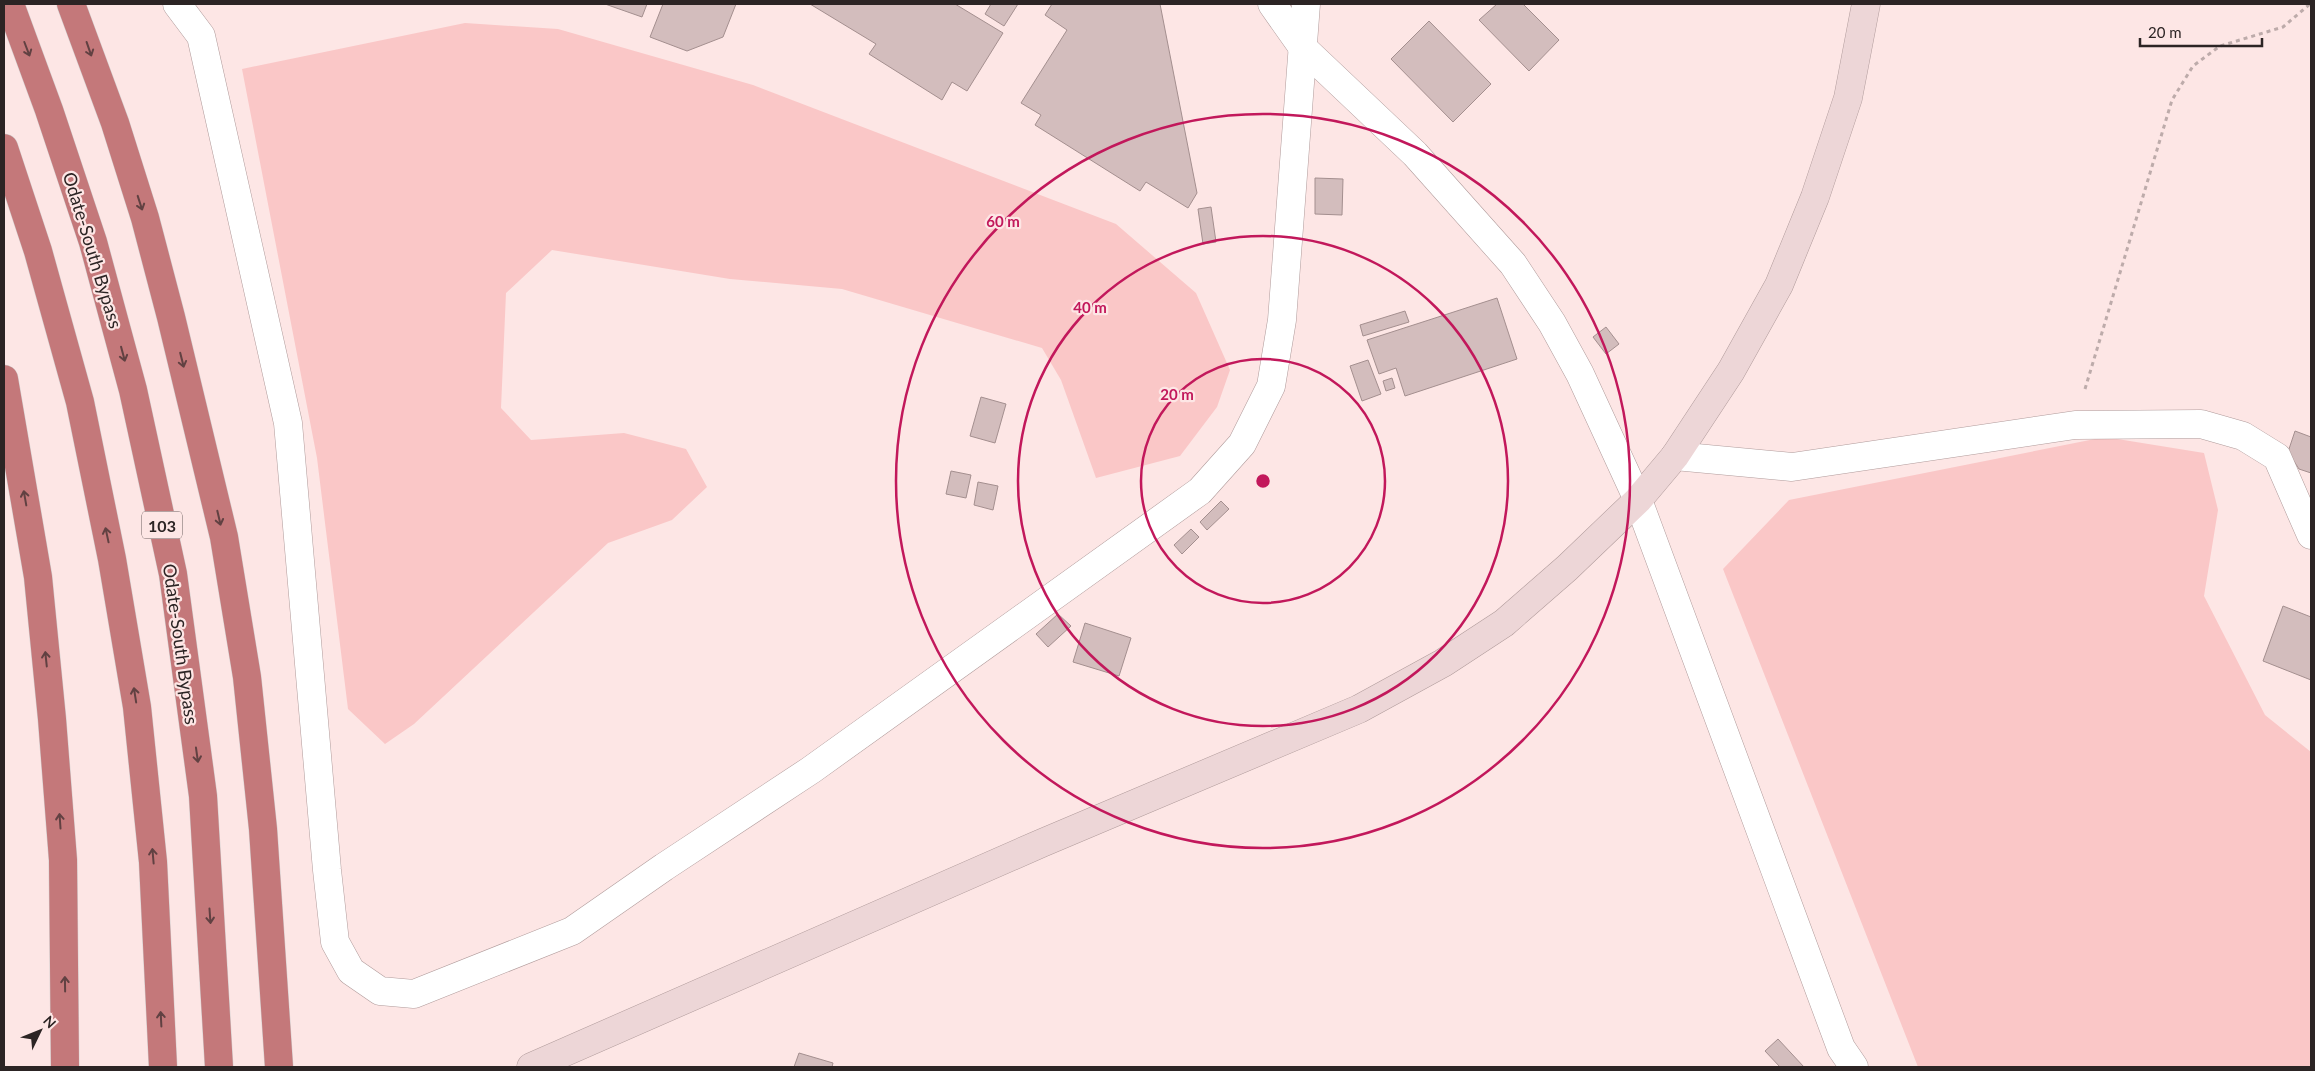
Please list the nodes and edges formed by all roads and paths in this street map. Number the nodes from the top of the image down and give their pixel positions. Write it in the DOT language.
graph roads {
  1 [pos="10,4"];
  2 [pos="71,4"];
  3 [pos="177,4"];
  4 [pos="1272,4"];
  5 [pos="1306,4"];
  6 [pos="1866,4"];
  7 [pos="2310,4"];
  8 [pos="1303,48"];
  9 [pos="4,148"];
  10 [pos="4,379"];
  11 [pos="2075,425"];
  12 [pos="1676,456"];
  13 [pos="1638,500"];
  14 [pos="2311,535"];
  15 [pos="66,1067"];
  16 [pos="163,1067"];
  17 [pos="219,1067"];
  18 [pos="279,1067"];
  19 [pos="531,1067"];
  20 [pos="1854,1067"];
  1 -- 17 [label="highway, Odate-South Bypass / 103, one-way"];
  2 -- 18 [label="highway, one-way"];
  3 -- 8 [label="street"];
  4 -- 8 [label="street"];
  5 -- 8 [label="street"];
  6 -- 12 [label="street"];
  7 -- 11 [label="path"];
  8 -- 13 [label="street"];
  16 -- 9 [label="highway, one-way"];
  15 -- 10 [label="highway, one-way"];
  11 -- 12 [label="street"];
  11 -- 14 [label="street"];
  12 -- 13 [label="street"];
  13 -- 19 [label="street"];
  13 -- 20 [label="street"];
}
